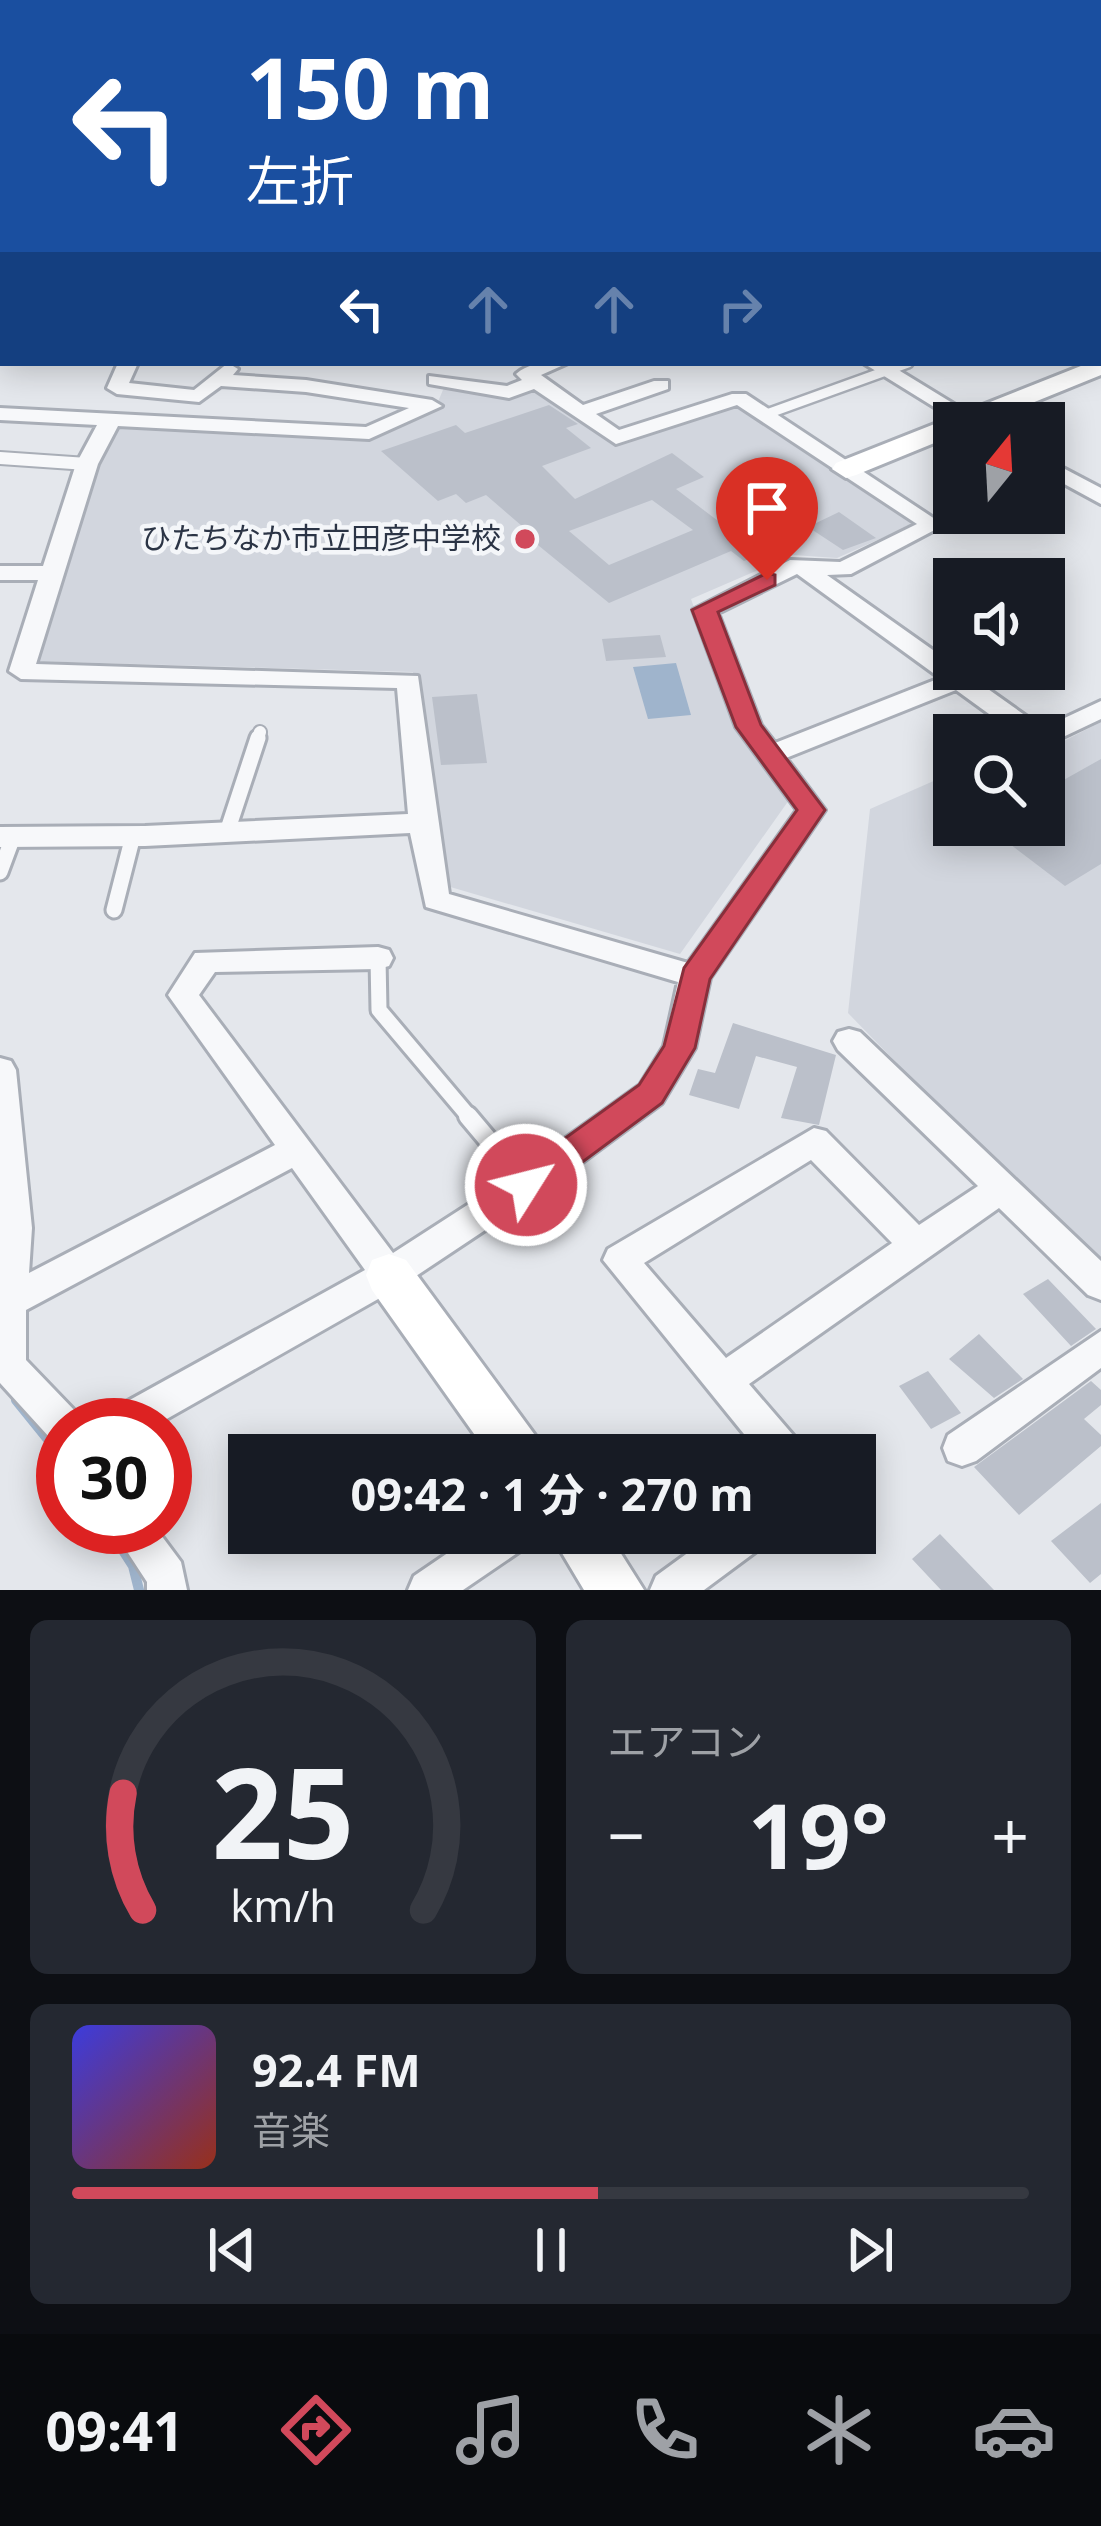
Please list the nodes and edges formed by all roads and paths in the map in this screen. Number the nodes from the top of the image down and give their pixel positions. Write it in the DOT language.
graph roads {
  1 [pos="127,366"];
  2 [pos="232,366"];
  3 [pos="549,366"];
  4 [pos="1101,366"];
  5 [pos="880,367"];
  6 [pos="435,371"];
  7 [pos="217,380"];
  8 [pos="537,381"];
  9 [pos="662,385"];
  10 [pos="161,397"];
  11 [pos="933,402"];
  12 [pos="1014,402"];
  13 [pos="431,406"];
  14 [pos="580,413"];
  15 [pos="0,414"];
  16 [pos="764,415"];
  17 [pos="110,421"];
  18 [pos="148,423"];
  19 [pos="933,435"];
  20 [pos="0,458"];
  21 [pos="87,464"];
  22 [pos="846,469"];
  23 [pos="1065,476"];
  24 [pos="1101,497"];
  25 [pos="798,565"];
  26 [pos="0,573"];
  27 [pos="52,573"];
  28 [pos="933,662"];
  29 [pos="933,690"];
  30 [pos="972,690"];
  31 [pos="1101,709"];
  32 [pos="1006,714"];
  33 [pos="1065,727"];
  34 [pos="260,732"];
  35 [pos="767,755"];
  36 [pos="422,823"];
  37 [pos="227,832"];
  38 [pos="134,836"];
  39 [pos="7,837"];
  40 [pos="0,872"];
  41 [pos="113,910"];
  42 [pos="379,958"];
  43 [pos="695,976"];
  44 [pos="849,1041"];
  45 [pos="0,1070"];
  46 [pos="296,1150"];
  47 [pos="526,1185"];
  48 [pos="1002,1188"];
  49 [pos="917,1245"];
  50 [pos="389,1275"];
  51 [pos="1101,1283"];
  52 [pos="9,1301"];
  53 [pos="1101,1347"];
  54 [pos="723,1382"];
  55 [pos="169,1398"];
  56 [pos="36,1400"];
  57 [pos="504,1434"];
  58 [pos="767,1434"];
  59 [pos="962,1448"];
  60 [pos="151,1554"];
  61 [pos="481,1554"];
  62 [pos="591,1554"];
  63 [pos="719,1554"];
  64 [pos="167,1590"];
  65 [pos="428,1590"];
  66 [pos="617,1590"];
  67 [pos="670,1590"];
  1 -- 10 [label="street"];
  2 -- 7 [label="street"];
  3 -- 8 [label="street"];
  4 -- 12 [label="street"];
  5 -- 11 [label="street"];
  5 -- 16 [label="lane"];
  6 -- 8 [label="street"];
  6 -- 13 [label="street"];
  7 -- 10 [label="street"];
  7 -- 13 [label="street"];
  8 -- 14 [label="street"];
  9 -- 14 [label="street"];
  10 -- 18 [label="street"];
  13 -- 18 [label="street"];
  14 -- 16 [label="street"];
  15 -- 17 [label="street"];
  16 -- 22 [label="street"];
  17 -- 18 [label="street"];
  17 -- 21 [label="street"];
  19 -- 22 [label="street"];
  20 -- 21 [label="lane"];
  21 -- 27 [label="street"];
  22 -- 25 [label="street"];
  23 -- 24 [label="street"];
  25 -- 28 [label="street"];
  25 -- 35 [label="street"];
  26 -- 27 [label="street"];
  27 -- 36 [label="street"];
  29 -- 35 [label="street"];
  30 -- 32 [label="street"];
  31 -- 33 [label="street"];
  34 -- 37 [label="lane"];
  35 -- 43 [label="street"];
  36 -- 37 [label="street"];
  36 -- 43 [label="street"];
  37 -- 38 [label="street"];
  38 -- 39 [label="street"];
  38 -- 41 [label="lane"];
  39 -- 40 [label="lane"];
  42 -- 46 [label="street"];
  42 -- 47 [label="lane"];
  43 -- 47 [label="street"];
  44 -- 48 [label="street"];
  45 -- 52 [label="street"];
  46 -- 50 [label="street"];
  46 -- 52 [label="street"];
  47 -- 50 [label="street"];
  48 -- 49 [label="street"];
  48 -- 51 [label="street"];
  49 -- 54 [label="street"];
  49 -- 54 [label="street"];
  50 -- 55 [label="street"];
  50 -- 57 [label="street"];
  52 -- 56 [label="street"];
  53 -- 59 [label="street"];
  54 -- 58 [label="street"];
  60 -- 64 [label="street"];
  61 -- 65 [label="street"];
  62 -- 66 [label="street"];
  63 -- 67 [label="street"];
}
